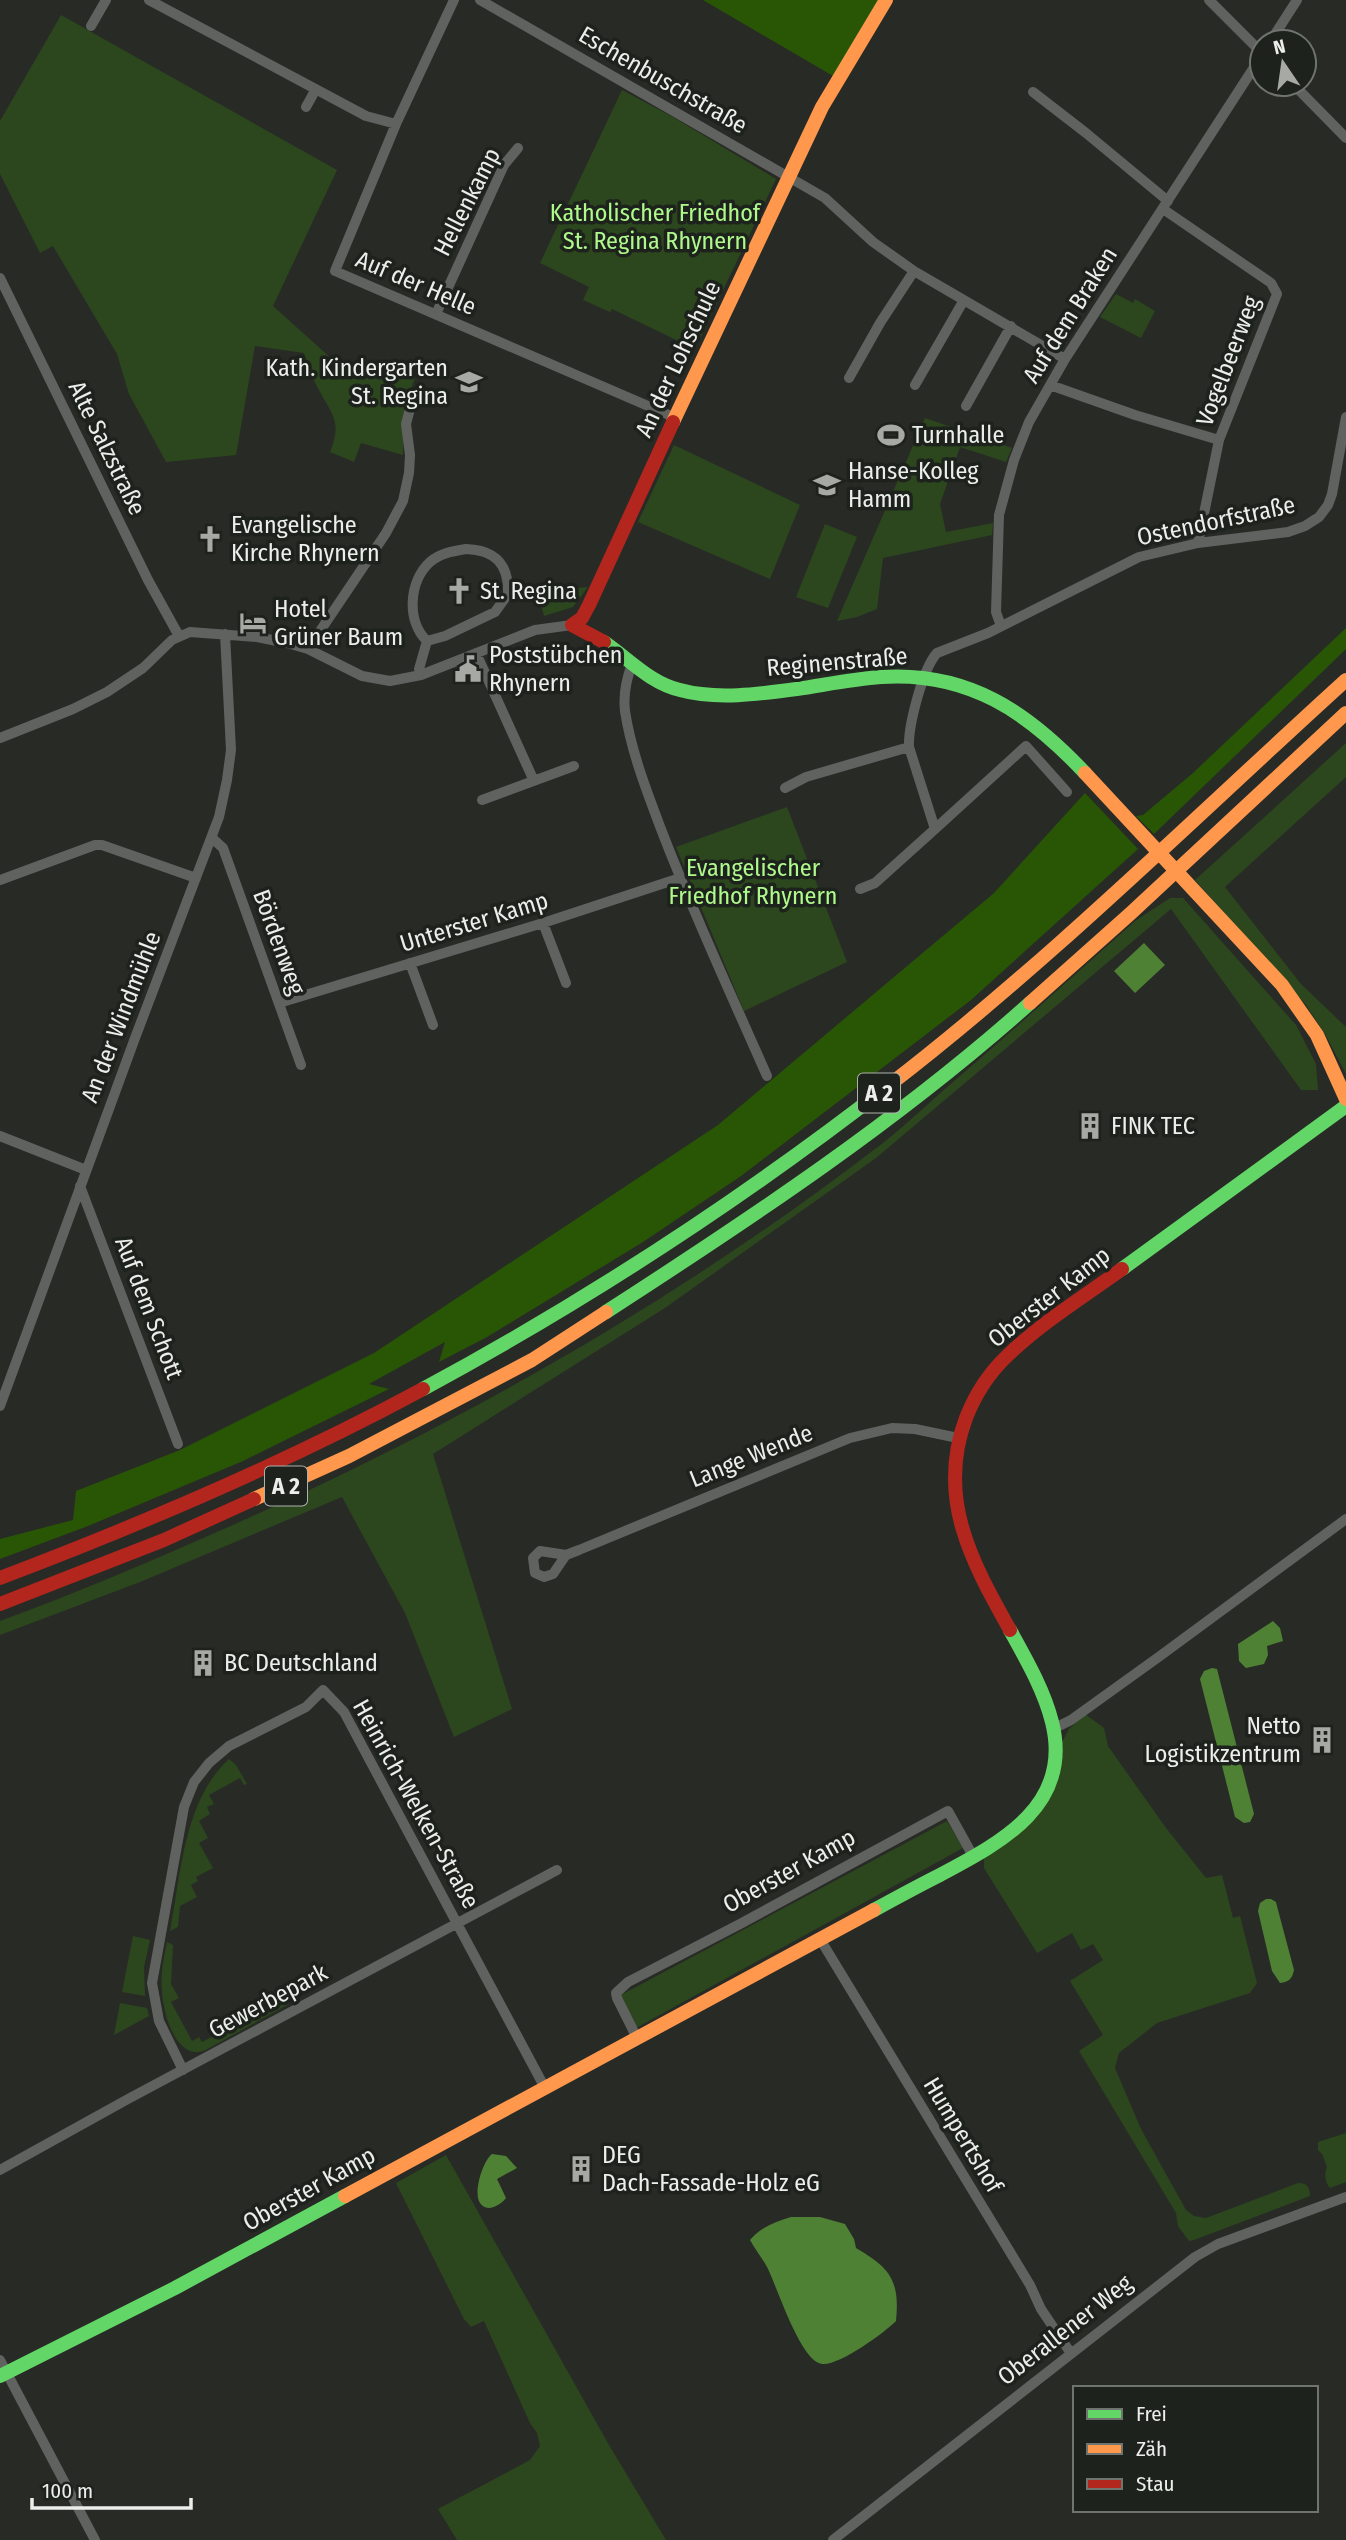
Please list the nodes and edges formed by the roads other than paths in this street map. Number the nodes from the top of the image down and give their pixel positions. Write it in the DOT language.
graph roads {
  1 [pos="106,0"];
  2 [pos="149,0"];
  3 [pos="454,0"];
  4 [pos="480,0"];
  5 [pos="886,0"];
  6 [pos="1209,0"];
  7 [pos="1297,0"];
  8 [pos="90,26"];
  9 [pos="1279,28"];
  10 [pos="1248,40"];
  11 [pos="1248,76"];
  12 [pos="316,89"];
  13 [pos="1033,92"];
  14 [pos="1307,98"];
  15 [pos="306,107"];
  16 [pos="396,124"];
  17 [pos="1346,138"];
  18 [pos="518,148"];
  19 [pos="789,177"];
  20 [pos="1165,205"];
  21 [pos="914,271"];
  22 [pos="0,278"];
  23 [pos="964,300"];
  24 [pos="436,314"];
  25 [pos="1011,326"];
  26 [pos="1065,359"];
  27 [pos="849,378"];
  28 [pos="915,385"];
  29 [pos="1049,385"];
  30 [pos="412,401"];
  31 [pos="966,406"];
  32 [pos="1346,416"];
  33 [pos="676,418"];
  34 [pos="1219,440"];
  35 [pos="1198,543"];
  36 [pos="572,625"];
  37 [pos="1001,626"];
  38 [pos="225,634"];
  39 [pos="179,636"];
  40 [pos="427,641"];
  41 [pos="308,649"];
  42 [pos="476,653"];
  43 [pos="632,664"];
  44 [pos="421,675"];
  45 [pos="925,678"];
  46 [pos="1346,680"];
  47 [pos="1346,713"];
  48 [pos="0,738"];
  49 [pos="909,747"];
  50 [pos="575,766"];
  51 [pos="534,781"];
  52 [pos="785,788"];
  53 [pos="1067,792"];
  54 [pos="482,800"];
  55 [pos="936,829"];
  56 [pos="212,838"];
  57 [pos="195,878"];
  58 [pos="680,878"];
  59 [pos="0,880"];
  60 [pos="860,888"];
  61 [pos="543,923"];
  62 [pos="410,963"];
  63 [pos="566,983"];
  64 [pos="279,1003"];
  65 [pos="433,1025"];
  66 [pos="300,1065"];
  67 [pos="767,1076"];
  68 [pos="1346,1098"];
  69 [pos="1346,1106"];
  70 [pos="0,1136"];
  71 [pos="86,1170"];
  72 [pos="80,1186"];
  73 [pos="0,1406"];
  74 [pos="958,1438"];
  75 [pos="178,1444"];
  76 [pos="1346,1519"];
  77 [pos="566,1555"];
  78 [pos="0,1578"];
  79 [pos="0,1604"];
  80 [pos="1053,1729"];
  81 [pos="973,1856"];
  82 [pos="557,1870"];
  83 [pos="458,1924"];
  84 [pos="820,1939"];
  85 [pos="637,2038"];
  86 [pos="183,2070"];
  87 [pos="545,2088"];
  88 [pos="0,2170"];
  89 [pos="1346,2197"];
  90 [pos="1070,2352"];
  91 [pos="2,2369"];
  92 [pos="95,2540"];
  93 [pos="833,2540"];
  1 -- 8 [label="street"];
  2 -- 12 [label="street"];
  3 -- 16 [label="street, Auf der Helle"];
  4 -- 19 [label="street, Eschenbuschstraße"];
  5 -- 19 [label="main road, An der Lohschule"];
  6 -- 10 [label="street"];
  7 -- 9 [label="street"];
  11 -- 20 [label="street, Auf dem Braken"];
  12 -- 15 [label="street"];
  12 -- 16 [label="street"];
  13 -- 20 [label="street, Vogelbeerweg"];
  14 -- 17 [label="street"];
  16 -- 24 [label="street, Auf der Helle"];
  18 -- 24 [label="street, Hellenkamp"];
  19 -- 21 [label="street, Eschenbuschstraße"];
  19 -- 33 [label="main road, An der Lohschule"];
  20 -- 26 [label="street, Auf dem Braken"];
  20 -- 34 [label="street, Vogelbeerweg"];
  21 -- 23 [label="street, Eschenbuschstraße"];
  21 -- 27 [label="street"];
  22 -- 39 [label="street, Alte Salzstraße"];
  23 -- 25 [label="street, Eschenbuschstraße"];
  23 -- 28 [label="street"];
  24 -- 33 [label="street, Auf der Helle"];
  25 -- 26 [label="street, Eschenbuschstraße"];
  25 -- 31 [label="street"];
  26 -- 29 [label="street, Auf dem Braken"];
  29 -- 34 [label="street"];
  29 -- 37 [label="street, Auf dem Braken"];
  30 -- 41 [label="street"];
  32 -- 35 [label="street, Ostendorfstraße"];
  33 -- 36 [label="main road, An der Lohschule"];
  34 -- 35 [label="street, Vogelbeerweg"];
  35 -- 37 [label="street, Ostendorfstraße"];
  36 -- 42 [label="street"];
  36 -- 43 [label="main road, Reginenstraße"];
  37 -- 45 [label="street, Ostendorfstraße"];
  38 -- 39 [label="street"];
  38 -- 41 [label="street"];
  38 -- 56 [label="street, An der Windmühle"];
  39 -- 48 [label="street"];
  40 -- 40 [label="street"];
  40 -- 44 [label="street"];
  41 -- 44 [label="street"];
  42 -- 44 [label="street"];
  42 -- 51 [label="street"];
  43 -- 45 [label="main road, Reginenstraße"];
  43 -- 58 [label="street"];
  45 -- 49 [label="street, Ostendorfstraße"];
  45 -- 68 [label="main road, Reginenstraße"];
  46 -- 78 [label="main road, A 2"];
  47 -- 79 [label="main road, A 2"];
  49 -- 52 [label="street"];
  49 -- 55 [label="street"];
  50 -- 51 [label="street"];
  51 -- 54 [label="street"];
  53 -- 55 [label="street"];
  55 -- 60 [label="street"];
  56 -- 57 [label="street, An der Windmühle"];
  56 -- 64 [label="street, Bördenweg"];
  57 -- 59 [label="street"];
  57 -- 71 [label="street, An der Windmühle"];
  58 -- 61 [label="street, Unterster Kamp"];
  58 -- 67 [label="street"];
  61 -- 62 [label="street, Unterster Kamp"];
  61 -- 63 [label="street"];
  62 -- 64 [label="street, Unterster Kamp"];
  62 -- 65 [label="street"];
  64 -- 66 [label="street, Bördenweg"];
  69 -- 74 [label="main road, Oberster Kamp"];
  70 -- 71 [label="street"];
  71 -- 72 [label="street, An der Windmühle"];
  72 -- 73 [label="street, An der Windmühle"];
  72 -- 75 [label="street, Auf dem Schott"];
  74 -- 77 [label="street, Lange Wende"];
  74 -- 80 [label="main road, Oberster Kamp"];
  76 -- 80 [label="street"];
  80 -- 81 [label="main road, Oberster Kamp"];
  81 -- 84 [label="main road, Oberster Kamp"];
  81 -- 85 [label="street, Oberster Kamp"];
  82 -- 83 [label="street, Gewerbepark"];
  83 -- 86 [label="street, Gewerbepark"];
  83 -- 86 [label="street, Heinrich-Welken-Straße"];
  83 -- 87 [label="street, Heinrich-Welken-Straße"];
  84 -- 85 [label="main road, Oberster Kamp"];
  84 -- 90 [label="street, Humpertshof"];
  85 -- 87 [label="main road, Oberster Kamp"];
  86 -- 88 [label="street, Gewerbepark"];
  87 -- 91 [label="main road, Oberster Kamp"];
  89 -- 90 [label="street, Oberallener Weg"];
  90 -- 93 [label="street, Oberallener Weg"];
  91 -- 92 [label="street"];
}
